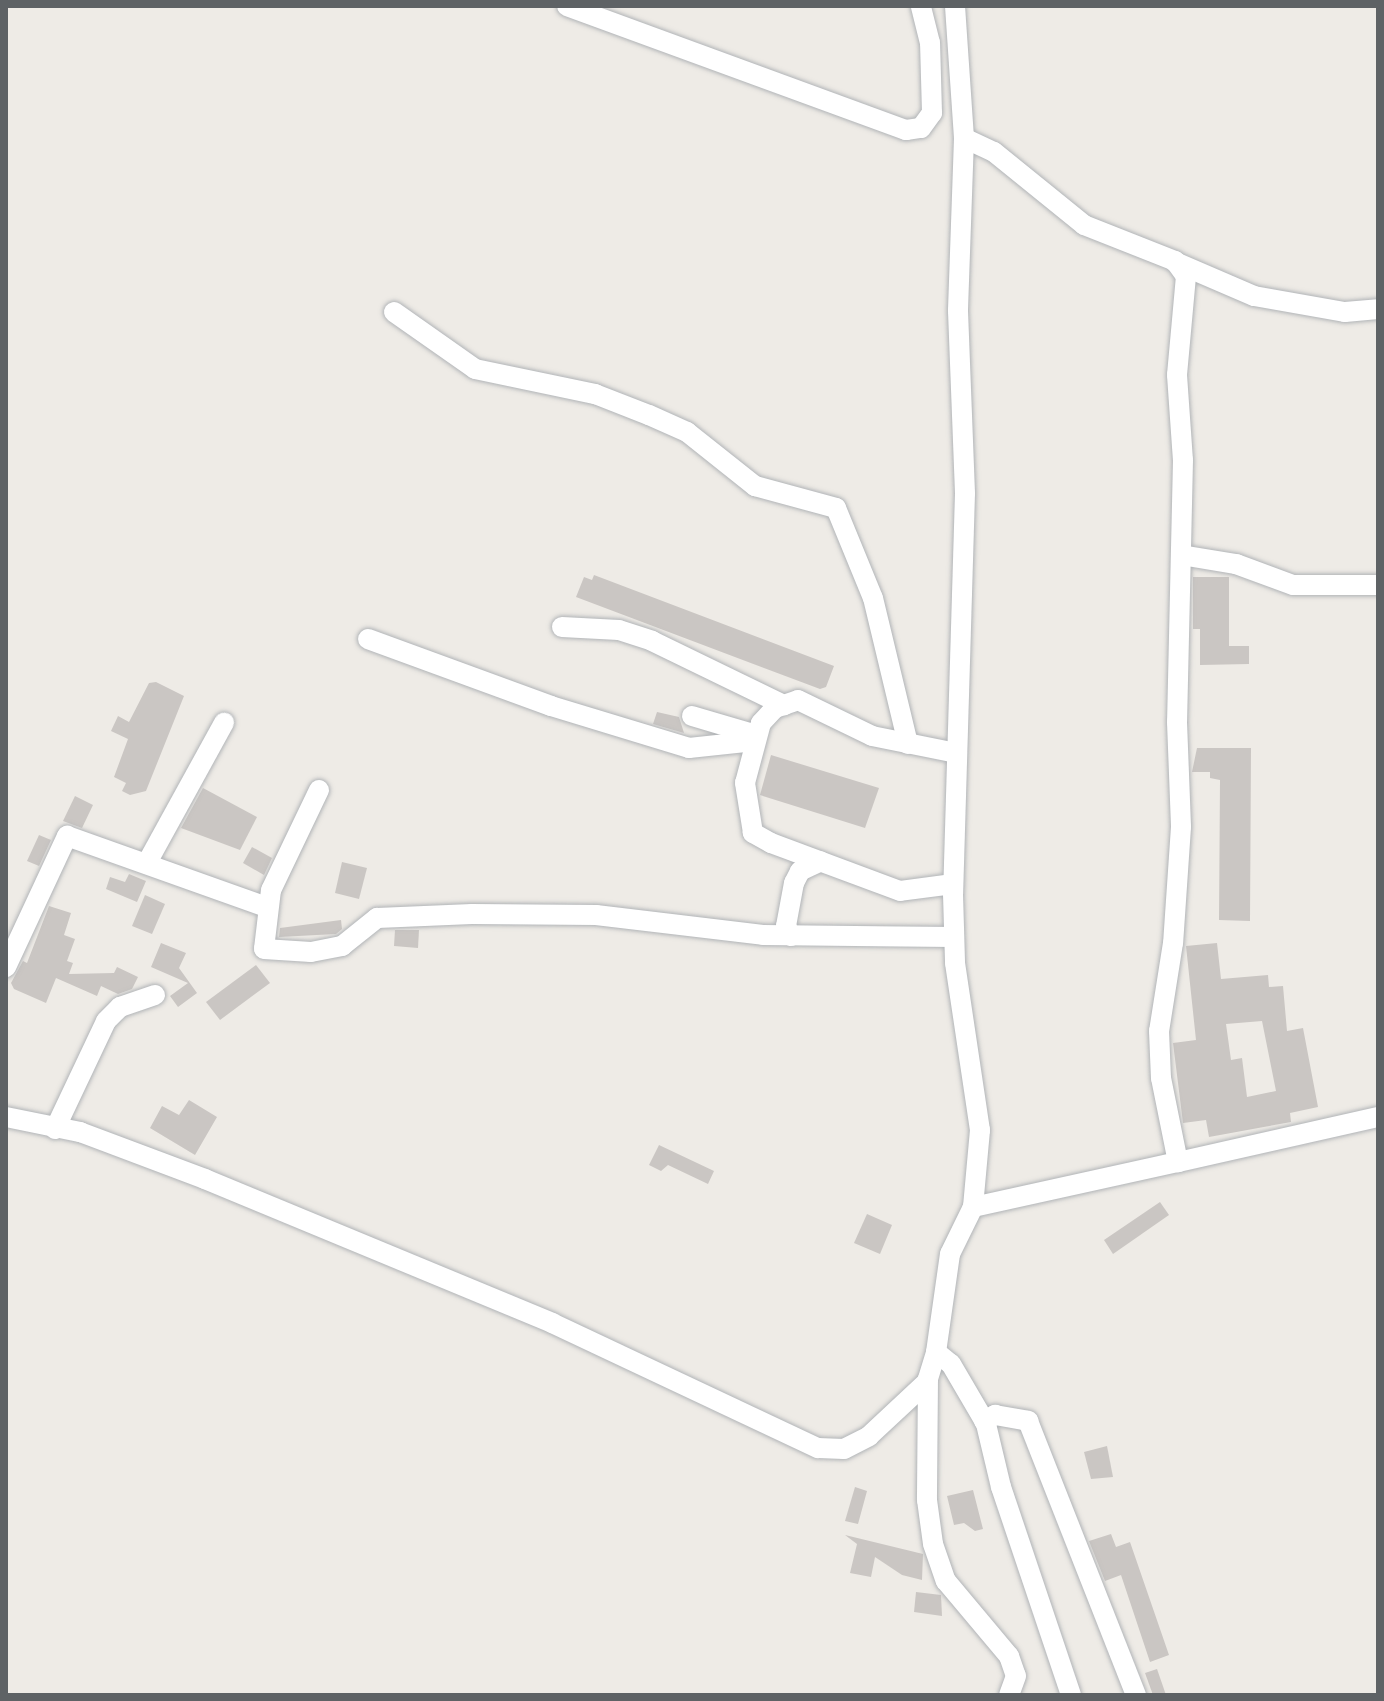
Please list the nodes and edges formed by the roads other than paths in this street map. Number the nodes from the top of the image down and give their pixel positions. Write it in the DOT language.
graph roads {
  1 [pos="567,6"];
  2 [pos="921,6"];
  3 [pos="955,6"];
  4 [pos="964,138"];
  5 [pos="1187,270"];
  6 [pos="1378,309"];
  7 [pos="394,312"];
  8 [pos="1181,555"];
  9 [pos="1378,585"];
  10 [pos="562,627"];
  11 [pos="368,639"];
  12 [pos="784,705"];
  13 [pos="692,716"];
  14 [pos="224,723"];
  15 [pos="756,738"];
  16 [pos="908,744"];
  17 [pos="956,753"];
  18 [pos="319,790"];
  19 [pos="148,861"];
  20 [pos="821,861"];
  21 [pos="953,884"];
  22 [pos="266,907"];
  23 [pos="791,936"];
  24 [pos="954,937"];
  25 [pos="6,967"];
  26 [pos="155,995"];
  27 [pos="6,1117"];
  28 [pos="1378,1117"];
  29 [pos="55,1129"];
  30 [pos="1178,1162"];
  31 [pos="973,1207"];
  32 [pos="936,1352"];
  33 [pos="928,1379"];
  34 [pos="984,1421"];
  35 [pos="1009,1695"];
  36 [pos="1071,1695"];
  37 [pos="1136,1695"];
  1 -- 2 [label="street"];
  3 -- 4 [label="street"];
  4 -- 5 [label="street"];
  4 -- 17 [label="street"];
  5 -- 6 [label="street"];
  5 -- 8 [label="street"];
  7 -- 16 [label="street"];
  8 -- 9 [label="street"];
  8 -- 30 [label="street"];
  10 -- 12 [label="street"];
  11 -- 15 [label="street"];
  12 -- 15 [label="street"];
  12 -- 16 [label="street"];
  13 -- 15 [label="street"];
  14 -- 19 [label="street"];
  15 -- 20 [label="street"];
  16 -- 17 [label="street"];
  17 -- 21 [label="street"];
  18 -- 22 [label="street"];
  19 -- 22 [label="street"];
  19 -- 25 [label="street"];
  20 -- 21 [label="street"];
  20 -- 23 [label="street"];
  21 -- 24 [label="street"];
  22 -- 23 [label="street"];
  23 -- 24 [label="street"];
  24 -- 31 [label="street"];
  26 -- 29 [label="street"];
  27 -- 29 [label="street"];
  28 -- 30 [label="street"];
  29 -- 33 [label="street"];
  30 -- 31 [label="street"];
  31 -- 32 [label="street"];
  32 -- 33 [label="street"];
  32 -- 34 [label="street"];
  33 -- 35 [label="street"];
  34 -- 36 [label="street"];
  34 -- 37 [label="street"];
}
